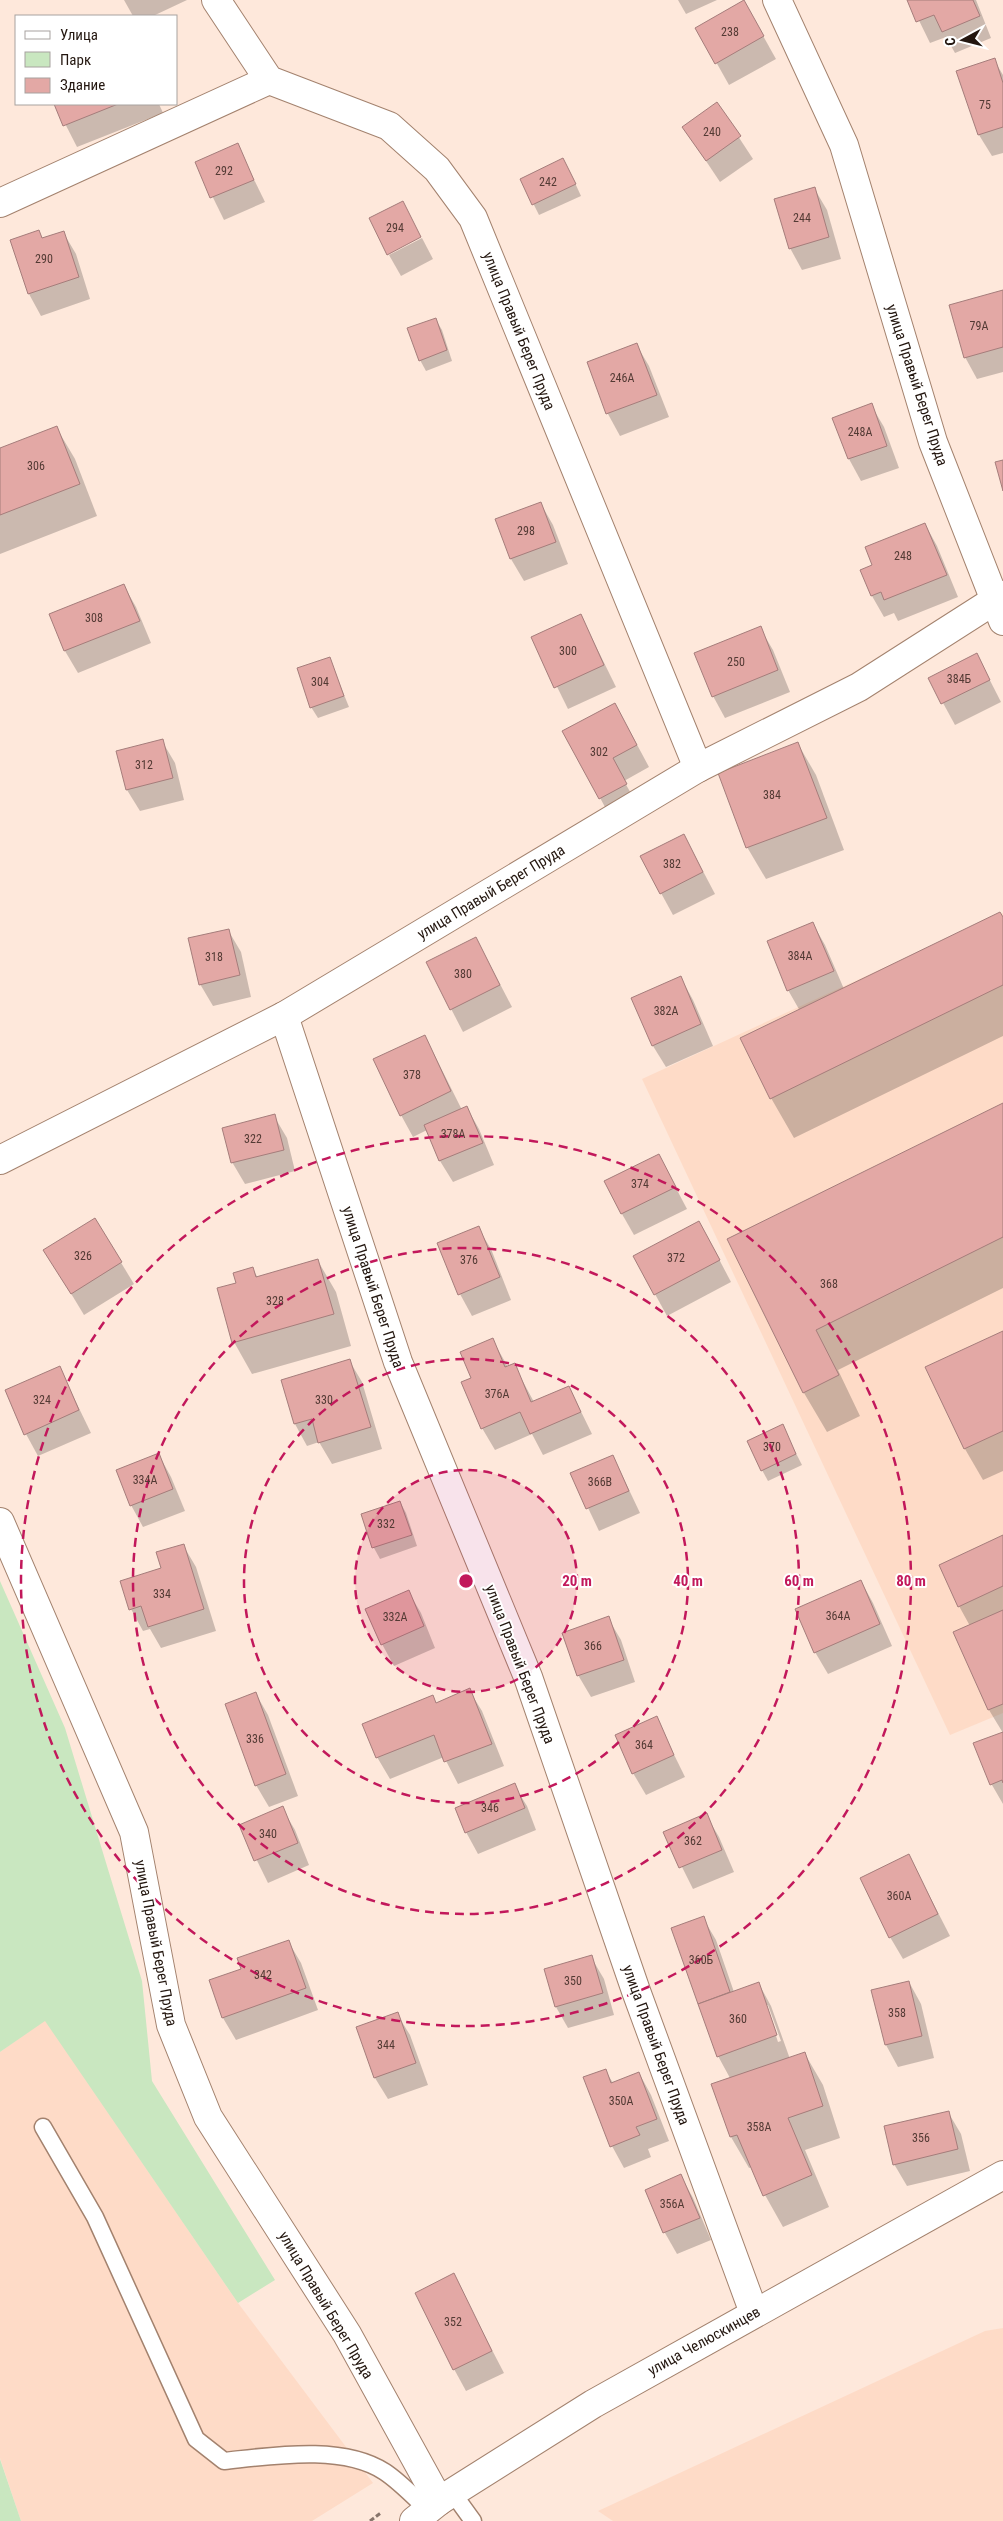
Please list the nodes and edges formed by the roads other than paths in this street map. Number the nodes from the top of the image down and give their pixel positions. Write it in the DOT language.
graph roads {
  1 [pos="216,0"];
  2 [pos="776,0"];
  3 [pos="269,80"];
  4 [pos="0,203"];
  5 [pos="1000,606"];
  6 [pos="698,768"];
  7 [pos="284,1016"];
  8 [pos="0,1160"];
  9 [pos="0,1522"];
  10 [pos="43,2127"];
  11 [pos="1003,2175"];
  12 [pos="754,2313"];
  13 [pos="432,2509"];
  14 [pos="473,2521"];
  1 -- 3 [label="street"];
  2 -- 5 [label="street, улица Правый Берег Пруда"];
  3 -- 4 [label="street"];
  3 -- 6 [label="street, улица Правый Берег Пруда"];
  5 -- 6 [label="street, улица Правый Берег Пруда"];
  6 -- 7 [label="street, улица Правый Берег Пруда"];
  7 -- 8 [label="street, улица Правый Берег Пруда"];
  7 -- 12 [label="street, улица Правый Берег Пруда"];
  9 -- 13 [label="street, улица Правый Берег Пруда"];
  10 -- 13 [label="lane"];
  11 -- 12 [label="street, улица Челюскинцев"];
  12 -- 13 [label="street, улица Челюскинцев"];
  13 -- 14 [label="lane"];
}
